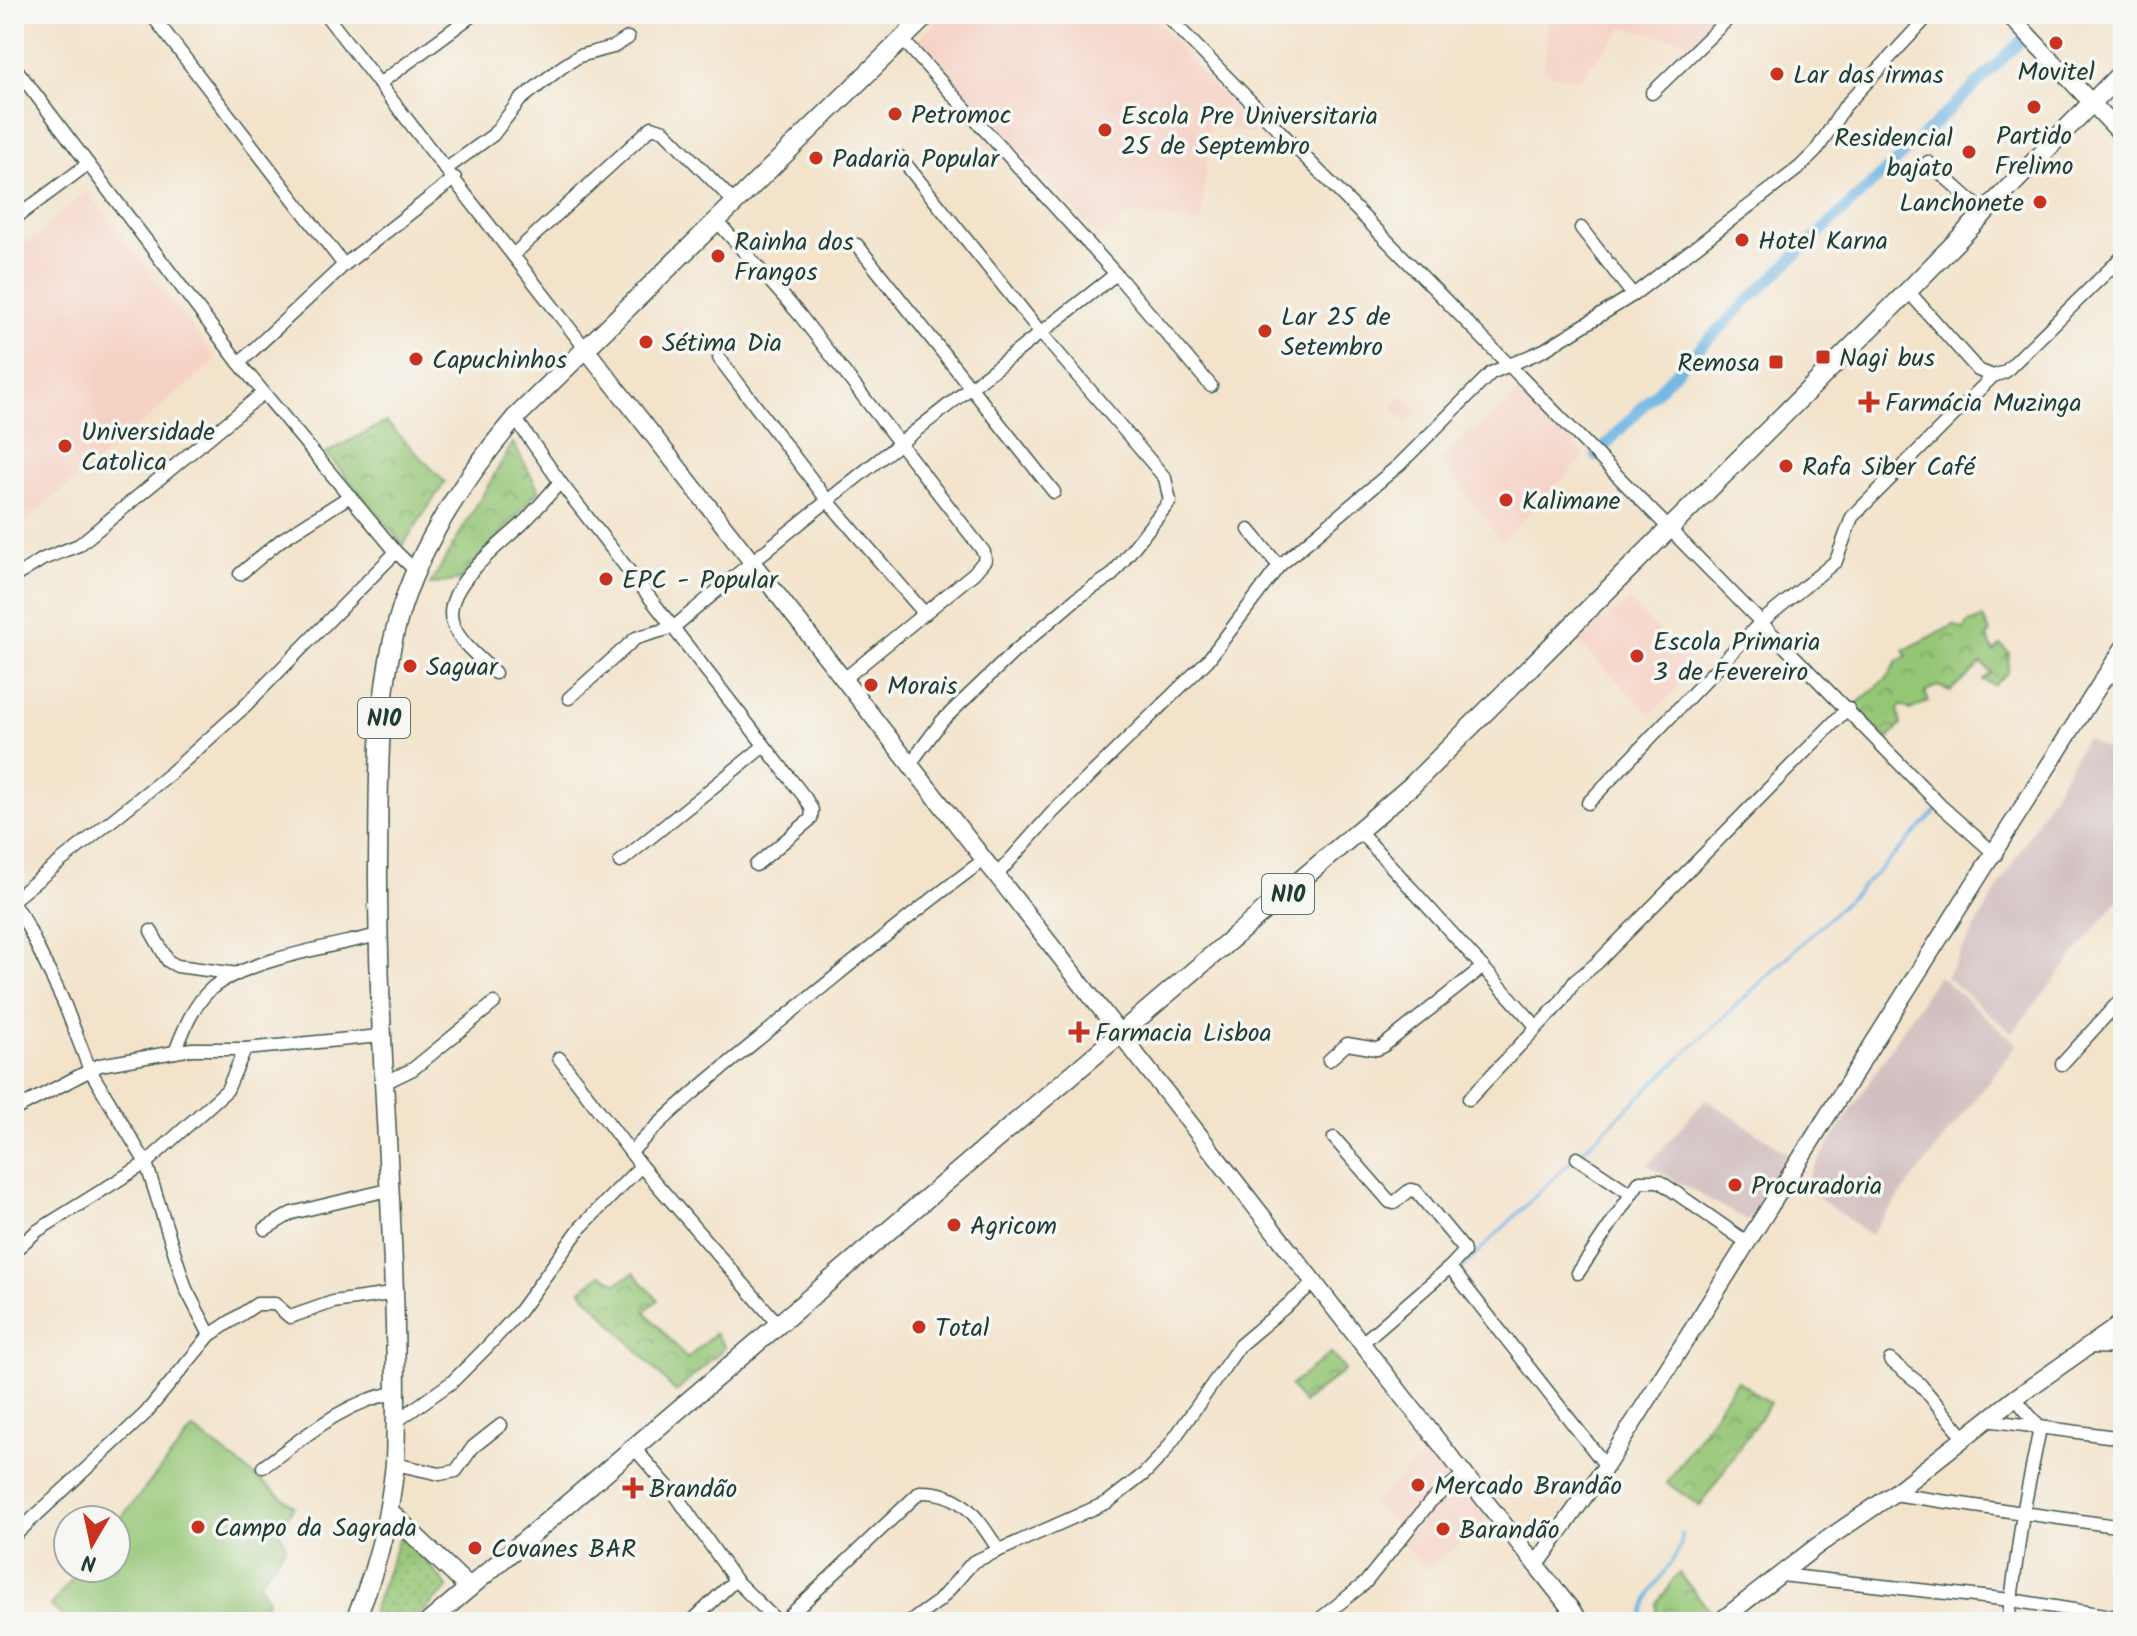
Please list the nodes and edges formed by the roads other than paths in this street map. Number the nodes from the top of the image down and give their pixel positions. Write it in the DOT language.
graph roads {
  1 [pos="151,14"];
  2 [pos="325,14"];
  3 [pos="474,14"];
  4 [pos="928,14"];
  5 [pos="1165,14"];
  6 [pos="1733,14"];
  7 [pos="1930,14"];
  8 [pos="2008,14"];
  9 [pos="628,38"];
  10 [pos="902,39"];
  11 [pos="14,66"];
  12 [pos="2123,71"];
  13 [pos="379,84"];
  14 [pos="1652,93"];
  15 [pos="2089,104"];
  16 [pos="2123,136"];
  17 [pos="900,157"];
  18 [pos="1928,162"];
  19 [pos="88,164"];
  20 [pos="451,174"];
  21 [pos="736,204"];
  22 [pos="1984,212"];
  23 [pos="14,219"];
  24 [pos="717,221"];
  25 [pos="1581,228"];
  26 [pos="857,245"];
  27 [pos="513,255"];
  28 [pos="2123,256"];
  29 [pos="344,265"];
  30 [pos="1116,274"];
  31 [pos="1908,291"];
  32 [pos="1633,295"];
  33 [pos="1041,333"];
  34 [pos="585,348"];
  35 [pos="719,358"];
  36 [pos="239,363"];
  37 [pos="1509,365"];
  38 [pos="1993,376"];
  39 [pos="1211,386"];
  40 [pos="972,391"];
  41 [pos="263,393"];
  42 [pos="515,418"];
  43 [pos="898,442"];
  44 [pos="560,482"];
  45 [pos="1054,492"];
  46 [pos="350,496"];
  47 [pos="828,501"];
  48 [pos="1667,529"];
  49 [pos="1249,530"];
  50 [pos="396,552"];
  51 [pos="751,561"];
  52 [pos="1279,566"];
  53 [pos="418,573"];
  54 [pos="240,574"];
  55 [pos="14,577"];
  56 [pos="925,614"];
  57 [pos="1760,623"];
  58 [pos="674,627"];
  59 [pos="2123,648"];
  60 [pos="2108,672"];
  61 [pos="495,673"];
  62 [pos="844,679"];
  63 [pos="2123,683"];
  64 [pos="569,698"];
  65 [pos="1848,708"];
  66 [pos="764,746"];
  67 [pos="910,764"];
  68 [pos="1588,803"];
  69 [pos="1360,832"];
  70 [pos="1996,855"];
  71 [pos="984,860"];
  72 [pos="620,862"];
  73 [pos="756,865"];
  74 [pos="996,876"];
  75 [pos="14,899"];
  76 [pos="14,906"];
  77 [pos="151,931"];
  78 [pos="378,935"];
  79 [pos="1483,967"];
  80 [pos="241,974"];
  81 [pos="2123,997"];
  82 [pos="494,1003"];
  83 [pos="1537,1027"];
  84 [pos="1121,1033"];
  85 [pos="380,1036"];
  86 [pos="245,1049"];
  87 [pos="175,1052"];
  88 [pos="559,1058"];
  89 [pos="1329,1060"];
  90 [pos="2062,1064"];
  91 [pos="90,1070"];
  92 [pos="382,1084"];
  93 [pos="1469,1099"];
  94 [pos="14,1110"];
  95 [pos="1334,1138"];
  96 [pos="632,1151"];
  97 [pos="1577,1158"];
  98 [pos="146,1163"];
  99 [pos="641,1166"];
  100 [pos="388,1190"];
  101 [pos="1631,1194"];
  102 [pos="265,1229"];
  103 [pos="1745,1241"];
  104 [pos="14,1251"];
  105 [pos="1450,1267"];
  106 [pos="1578,1273"];
  107 [pos="1316,1281"];
  108 [pos="391,1294"];
  109 [pos="2123,1322"];
  110 [pos="778,1324"];
  111 [pos="210,1335"];
  112 [pos="1362,1343"];
  113 [pos="2091,1347"];
  114 [pos="2123,1348"];
  115 [pos="1890,1360"];
  116 [pos="395,1393"];
  117 [pos="2015,1398"];
  118 [pos="1986,1420"];
  119 [pos="397,1421"];
  120 [pos="501,1425"];
  121 [pos="2040,1428"];
  122 [pos="1964,1437"];
  123 [pos="2123,1438"];
  124 [pos="634,1448"];
  125 [pos="395,1464"];
  126 [pos="1606,1466"];
  127 [pos="263,1467"];
  128 [pos="1466,1473"];
  129 [pos="1893,1494"];
  130 [pos="390,1512"];
  131 [pos="2023,1513"];
  132 [pos="2123,1527"];
  133 [pos="14,1536"];
  134 [pos="998,1549"];
  135 [pos="1536,1565"];
  136 [pos="1781,1575"];
  137 [pos="735,1580"];
  138 [pos="469,1588"];
  139 [pos="2011,1600"];
  140 [pos="2123,1618"];
  141 [pos="354,1622"];
  142 [pos="429,1622"];
  143 [pos="691,1622"];
  144 [pos="781,1622"];
  145 [pos="910,1622"];
  146 [pos="1316,1622"];
  147 [pos="1581,1622"];
  148 [pos="1719,1622"];
  149 [pos="2008,1622"];
  1 -- 29 [label="street"];
  2 -- 13 [label="street"];
  3 -- 13 [label="street"];
  4 -- 10 [label="main road, N10"];
  5 -- 37 [label="street"];
  6 -- 14 [label="street"];
  7 -- 32 [label="street"];
  8 -- 15 [label="street"];
  9 -- 20 [label="street"];
  10 -- 21 [label="main road, N10"];
  10 -- 30 [label="street"];
  11 -- 19 [label="street"];
  12 -- 15 [label="main road, N10"];
  13 -- 20 [label="street"];
  15 -- 16 [label="street"];
  15 -- 22 [label="main road, N10"];
  17 -- 33 [label="street"];
  18 -- 22 [label="street"];
  19 -- 23 [label="street"];
  19 -- 36 [label="street"];
  20 -- 27 [label="street"];
  20 -- 29 [label="street"];
  21 -- 24 [label="main road, N10"];
  21 -- 27 [label="street"];
  22 -- 31 [label="main road, N10"];
  24 -- 34 [label="main road, N10"];
  24 -- 43 [label="street"];
  25 -- 32 [label="street"];
  26 -- 40 [label="street"];
  27 -- 34 [label="street"];
  28 -- 38 [label="street"];
  29 -- 36 [label="street"];
  30 -- 33 [label="street"];
  30 -- 39 [label="street"];
  31 -- 38 [label="street"];
  31 -- 48 [label="main road, N10"];
  32 -- 37 [label="street"];
  33 -- 40 [label="street"];
  33 -- 67 [label="street"];
  34 -- 42 [label="main road, N10"];
  34 -- 51 [label="street"];
  35 -- 47 [label="street"];
  36 -- 41 [label="street"];
  37 -- 48 [label="street"];
  37 -- 52 [label="street"];
  38 -- 57 [label="street"];
  40 -- 43 [label="street"];
  40 -- 45 [label="street"];
  41 -- 46 [label="street"];
  41 -- 55 [label="street"];
  42 -- 44 [label="street"];
  42 -- 53 [label="main road, N10"];
  43 -- 47 [label="street"];
  43 -- 56 [label="street"];
  44 -- 58 [label="street"];
  44 -- 61 [label="street"];
  46 -- 50 [label="street"];
  46 -- 54 [label="street"];
  47 -- 51 [label="street"];
  47 -- 56 [label="street"];
  48 -- 57 [label="street"];
  48 -- 69 [label="main road, N10"];
  49 -- 52 [label="street"];
  50 -- 53 [label="street"];
  50 -- 75 [label="street"];
  51 -- 58 [label="street"];
  51 -- 62 [label="street"];
  52 -- 74 [label="street"];
  53 -- 78 [label="main road, N10"];
  56 -- 62 [label="street"];
  57 -- 65 [label="street"];
  57 -- 68 [label="street"];
  58 -- 64 [label="street"];
  58 -- 66 [label="street"];
  59 -- 60 [label="street"];
  60 -- 63 [label="street"];
  60 -- 70 [label="street"];
  62 -- 67 [label="street"];
  65 -- 70 [label="street"];
  65 -- 83 [label="street"];
  66 -- 72 [label="street"];
  66 -- 73 [label="street"];
  67 -- 71 [label="street"];
  69 -- 79 [label="street"];
  69 -- 84 [label="main road, N10"];
  70 -- 103 [label="street"];
  71 -- 74 [label="street"];
  71 -- 96 [label="street"];
  74 -- 84 [label="street"];
  76 -- 91 [label="street"];
  77 -- 80 [label="street"];
  78 -- 80 [label="street"];
  78 -- 85 [label="main road, N10"];
  79 -- 83 [label="street"];
  79 -- 89 [label="street"];
  80 -- 87 [label="street"];
  81 -- 90 [label="street"];
  82 -- 92 [label="street"];
  83 -- 93 [label="street"];
  84 -- 107 [label="street"];
  84 -- 110 [label="main road, N10"];
  85 -- 86 [label="street"];
  85 -- 92 [label="main road, N10"];
  86 -- 87 [label="street"];
  86 -- 98 [label="street"];
  87 -- 91 [label="street"];
  88 -- 96 [label="street"];
  91 -- 94 [label="street"];
  91 -- 98 [label="street"];
  92 -- 100 [label="main road, N10"];
  95 -- 105 [label="street"];
  96 -- 99 [label="street"];
  97 -- 101 [label="street"];
  98 -- 104 [label="street"];
  98 -- 111 [label="street"];
  99 -- 110 [label="street"];
  99 -- 119 [label="street"];
  100 -- 102 [label="street"];
  100 -- 108 [label="main road, N10"];
  101 -- 103 [label="street"];
  101 -- 106 [label="street"];
  103 -- 126 [label="street"];
  105 -- 112 [label="street"];
  105 -- 126 [label="street"];
  107 -- 112 [label="street"];
  107 -- 134 [label="street"];
  108 -- 111 [label="street"];
  108 -- 116 [label="main road, N10"];
  109 -- 113 [label="street"];
  110 -- 124 [label="main road, N10"];
  111 -- 133 [label="street"];
  112 -- 128 [label="street"];
  113 -- 114 [label="street"];
  113 -- 117 [label="street"];
  115 -- 122 [label="street"];
  116 -- 119 [label="main road, N10"];
  116 -- 127 [label="street"];
  117 -- 118 [label="street"];
  117 -- 121 [label="street"];
  118 -- 121 [label="street"];
  118 -- 122 [label="street"];
  119 -- 125 [label="main road, N10"];
  120 -- 125 [label="street"];
  121 -- 123 [label="street"];
  121 -- 131 [label="street"];
  122 -- 129 [label="street"];
  124 -- 137 [label="street"];
  124 -- 138 [label="main road, N10"];
  125 -- 130 [label="main road, N10"];
  126 -- 135 [label="street"];
  128 -- 135 [label="street"];
  128 -- 146 [label="street"];
  129 -- 131 [label="street"];
  129 -- 136 [label="street"];
  130 -- 138 [label="main road"];
  130 -- 141 [label="main road, N10"];
  131 -- 132 [label="street"];
  131 -- 139 [label="street"];
  134 -- 144 [label="street"];
  134 -- 145 [label="street"];
  135 -- 147 [label="street"];
  136 -- 139 [label="street"];
  136 -- 148 [label="street"];
  137 -- 143 [label="street"];
  137 -- 144 [label="street"];
  138 -- 142 [label="main road, N10"];
  139 -- 140 [label="street"];
  139 -- 149 [label="street"];
}
